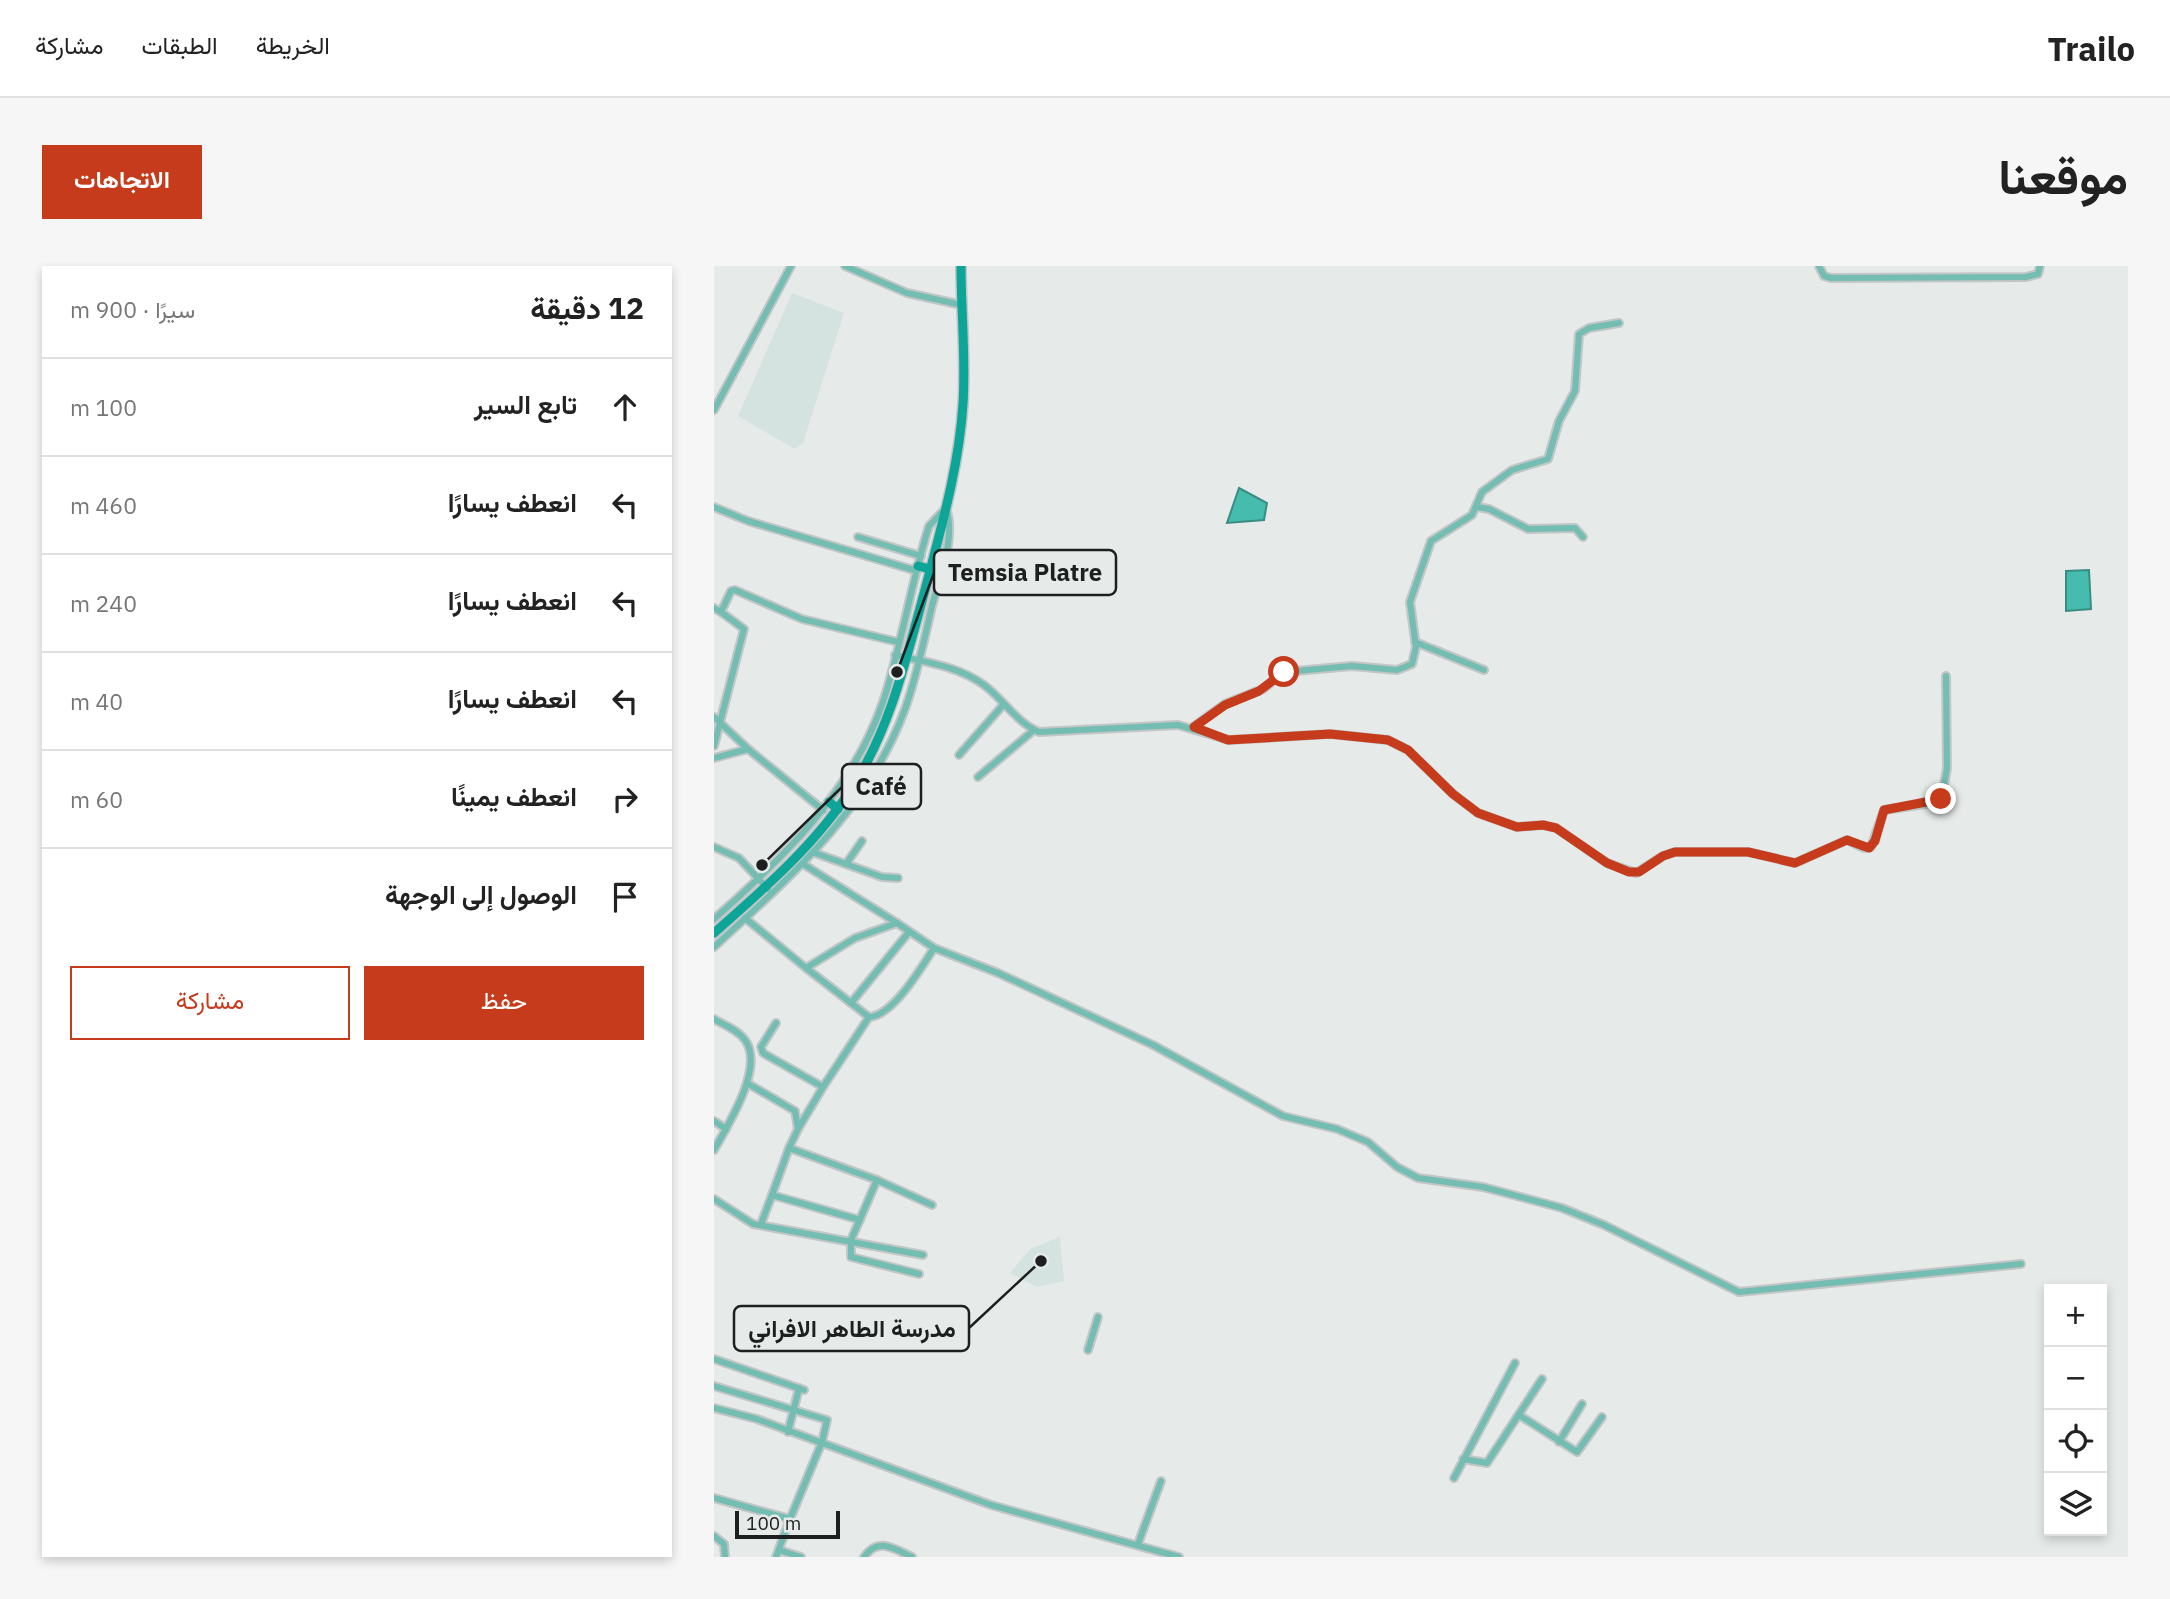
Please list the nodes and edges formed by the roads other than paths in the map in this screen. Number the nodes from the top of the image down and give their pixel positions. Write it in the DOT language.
graph roads {
  1 [pos="791,266"];
  2 [pos="845,266"];
  3 [pos="961,266"];
  4 [pos="1819,266"];
  5 [pos="2040,266"];
  6 [pos="962,305"];
  7 [pos="1619,323"];
  8 [pos="714,410"];
  9 [pos="714,507"];
  10 [pos="1477,507"];
  11 [pos="946,508"];
  12 [pos="858,537"];
  13 [pos="1583,537"];
  14 [pos="919,564"];
  15 [pos="930,569"];
  16 [pos="718,610"];
  17 [pos="898,642"];
  18 [pos="1415,642"];
  19 [pos="895,655"];
  20 [pos="907,658"];
  21 [pos="919,660"];
  22 [pos="1484,670"];
  23 [pos="1945,676"];
  24 [pos="1004,704"];
  25 [pos="714,717"];
  26 [pos="721,725"];
  27 [pos="1194,727"];
  28 [pos="1034,730"];
  29 [pos="714,746"];
  30 [pos="748,749"];
  31 [pos="959,755"];
  32 [pos="714,758"];
  33 [pos="861,773"];
  34 [pos="978,777"];
  35 [pos="872,779"];
  36 [pos="826,806"];
  37 [pos="839,806"];
  38 [pos="850,811"];
  39 [pos="862,841"];
  40 [pos="714,848"];
  41 [pos="815,853"];
  42 [pos="803,864"];
  43 [pos="846,864"];
  44 [pos="758,877"];
  45 [pos="898,878"];
  46 [pos="769,890"];
  47 [pos="742,914"];
  48 [pos="714,919"];
  49 [pos="897,923"];
  50 [pos="909,932"];
  51 [pos="714,933"];
  52 [pos="714,947"];
  53 [pos="934,948"];
  54 [pos="806,968"];
  55 [pos="851,1003"];
  56 [pos="869,1017"];
  57 [pos="714,1019"];
  58 [pos="776,1023"];
  59 [pos="747,1083"];
  60 [pos="823,1087"];
  61 [pos="714,1121"];
  62 [pos="726,1129"];
  63 [pos="798,1129"];
  64 [pos="789,1148"];
  65 [pos="714,1150"];
  66 [pos="877,1181"];
  67 [pos="772,1195"];
  68 [pos="714,1199"];
  69 [pos="932,1205"];
  70 [pos="860,1220"];
  71 [pos="761,1224"];
  72 [pos="851,1240"];
  73 [pos="923,1255"];
  74 [pos="2021,1264"];
  75 [pos="919,1274"];
  76 [pos="1098,1317"];
  77 [pos="1088,1350"];
  78 [pos="714,1359"];
  79 [pos="1516,1363"];
  80 [pos="1542,1379"];
  81 [pos="714,1387"];
  82 [pos="1582,1404"];
  83 [pos="714,1408"];
  84 [pos="792,1410"];
  85 [pos="1519,1415"];
  86 [pos="1602,1417"];
  87 [pos="788,1432"];
  88 [pos="822,1442"];
  89 [pos="1559,1442"];
  90 [pos="1463,1459"];
  91 [pos="1454,1478"];
  92 [pos="1161,1481"];
  93 [pos="714,1498"];
  94 [pos="790,1519"];
  95 [pos="714,1536"];
  96 [pos="1138,1544"];
  97 [pos="777,1553"];
  98 [pos="724,1557"];
  99 [pos="801,1557"];
  100 [pos="864,1557"];
  101 [pos="912,1557"];
  102 [pos="1179,1557"];
  1 -- 8 [label="street"];
  2 -- 6 [label="street"];
  3 -- 6 [label="main road"];
  4 -- 5 [label="street"];
  6 -- 11 [label="main road"];
  7 -- 10 [label="street"];
  9 -- 14 [label="street"];
  10 -- 13 [label="street"];
  10 -- 18 [label="street"];
  11 -- 14 [label="street"];
  11 -- 15 [label="main road"];
  11 -- 21 [label="street"];
  12 -- 14 [label="street"];
  14 -- 15 [label="main road"];
  14 -- 17 [label="street"];
  15 -- 20 [label="main road"];
  16 -- 17 [label="street"];
  16 -- 26 [label="street"];
  17 -- 19 [label="street"];
  18 -- 22 [label="street"];
  18 -- 27 [label="street"];
  19 -- 20 [label="street"];
  19 -- 36 [label="street"];
  20 -- 21 [label="street"];
  20 -- 33 [label="main road"];
  21 -- 24 [label="street"];
  21 -- 35 [label="street"];
  23 -- 27 [label="street"];
  24 -- 28 [label="street"];
  24 -- 31 [label="street"];
  25 -- 26 [label="street"];
  26 -- 29 [label="street"];
  26 -- 30 [label="street"];
  27 -- 28 [label="street"];
  28 -- 34 [label="street"];
  30 -- 32 [label="street"];
  30 -- 36 [label="street"];
  33 -- 35 [label="main road"];
  33 -- 37 [label="main road"];
  35 -- 38 [label="street"];
  36 -- 37 [label="main road"];
  36 -- 44 [label="street"];
  37 -- 38 [label="main road"];
  37 -- 46 [label="main road"];
  38 -- 41 [label="street"];
  39 -- 43 [label="street"];
  40 -- 44 [label="street"];
  41 -- 42 [label="street"];
  41 -- 43 [label="street"];
  42 -- 46 [label="street"];
  42 -- 49 [label="street"];
  43 -- 45 [label="street"];
  44 -- 46 [label="street"];
  44 -- 48 [label="street"];
  46 -- 47 [label="main road"];
  47 -- 51 [label="main road"];
  47 -- 52 [label="street"];
  47 -- 54 [label="street"];
  49 -- 50 [label="street"];
  49 -- 54 [label="street"];
  50 -- 53 [label="street"];
  50 -- 55 [label="street"];
  53 -- 56 [label="street"];
  53 -- 74 [label="street"];
  54 -- 55 [label="street"];
  55 -- 56 [label="street"];
  56 -- 60 [label="street"];
  57 -- 59 [label="street"];
  58 -- 60 [label="street"];
  59 -- 62 [label="street"];
  59 -- 63 [label="street"];
  60 -- 63 [label="street"];
  61 -- 62 [label="street"];
  62 -- 65 [label="street"];
  63 -- 64 [label="street"];
  64 -- 66 [label="street"];
  64 -- 67 [label="street"];
  66 -- 69 [label="street"];
  66 -- 70 [label="street"];
  67 -- 70 [label="street"];
  67 -- 71 [label="street"];
  68 -- 71 [label="street"];
  70 -- 72 [label="street"];
  71 -- 72 [label="street"];
  72 -- 73 [label="street"];
  72 -- 75 [label="street"];
  76 -- 77 [label="street"];
  78 -- 84 [label="street"];
  79 -- 90 [label="street"];
  80 -- 85 [label="street"];
  81 -- 84 [label="street"];
  82 -- 89 [label="street"];
  83 -- 87 [label="street"];
  84 -- 87 [label="street"];
  84 -- 88 [label="street"];
  85 -- 89 [label="street"];
  85 -- 90 [label="street"];
  86 -- 89 [label="street"];
  87 -- 88 [label="street"];
  88 -- 94 [label="street"];
  88 -- 96 [label="street"];
  90 -- 91 [label="street"];
  92 -- 96 [label="street"];
  93 -- 94 [label="street"];
  94 -- 97 [label="street"];
  95 -- 98 [label="street"];
  96 -- 102 [label="street"];
  97 -- 99 [label="street"];
  100 -- 101 [label="street"];
}
